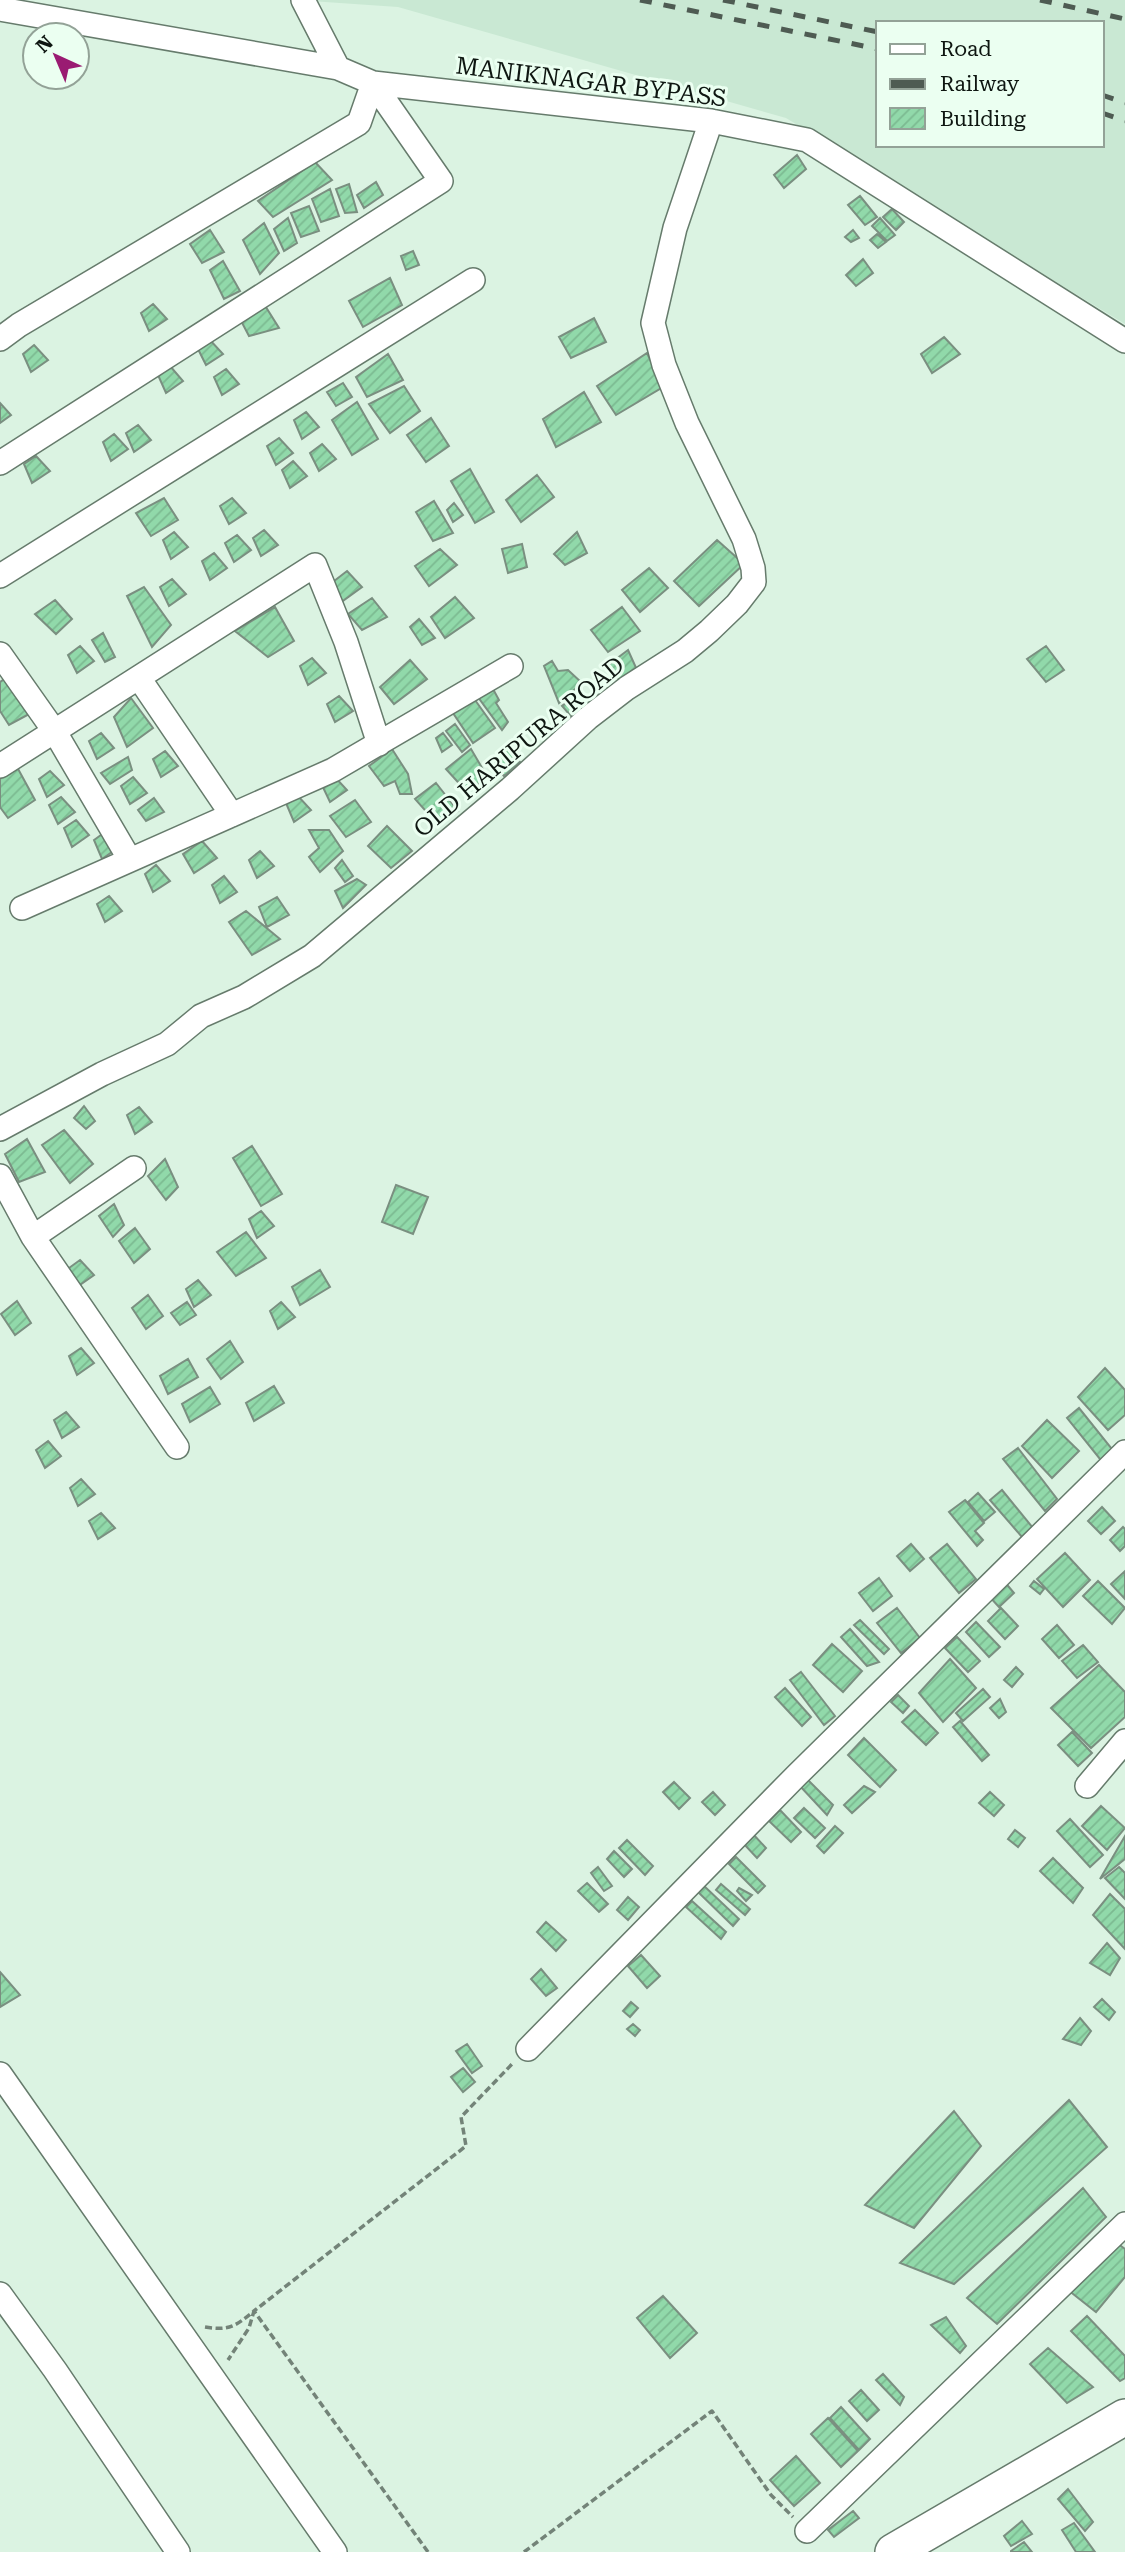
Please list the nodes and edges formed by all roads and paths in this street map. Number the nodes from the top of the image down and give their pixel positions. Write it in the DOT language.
graph roads {
  1 [pos="303,0"];
  2 [pos="0,9"];
  3 [pos="338,68"];
  4 [pos="373,83"];
  5 [pos="711,121"];
  6 [pos="473,280"];
  7 [pos="0,340"];
  8 [pos="1125,341"];
  9 [pos="0,463"];
  10 [pos="0,576"];
  11 [pos="0,654"];
  12 [pos="511,666"];
  13 [pos="139,678"];
  14 [pos="55,732"];
  15 [pos="379,744"];
  16 [pos="0,766"];
  17 [pos="232,815"];
  18 [pos="130,860"];
  19 [pos="22,908"];
  20 [pos="0,1129"];
  21 [pos="134,1168"];
  22 [pos="0,1176"];
  23 [pos="33,1237"];
  24 [pos="177,1447"];
  25 [pos="1125,1452"];
  26 [pos="1125,1741"];
  27 [pos="1087,1786"];
  28 [pos="528,2049"];
  29 [pos="0,2074"];
  30 [pos="1125,2224"];
  31 [pos="0,2294"];
  32 [pos="254,2311"];
  33 [pos="176,2325"];
  34 [pos="206,2369"];
  35 [pos="1125,2417"];
  36 [pos="807,2531"];
  37 [pos="178,2552"];
  38 [pos="335,2552"];
  39 [pos="428,2552"];
  40 [pos="524,2552"];
  41 [pos="892,2552"];
  1 -- 3 [label="street"];
  2 -- 3 [label="street, MANIKNAGAR BYPASS"];
  3 -- 4 [label="street, MANIKNAGAR BYPASS"];
  4 -- 5 [label="street, MANIKNAGAR BYPASS"];
  4 -- 7 [label="street"];
  4 -- 9 [label="street"];
  5 -- 8 [label="street, MANIKNAGAR BYPASS"];
  5 -- 20 [label="street, OLD HARIPURA ROAD"];
  6 -- 10 [label="street"];
  11 -- 14 [label="street"];
  12 -- 15 [label="street"];
  13 -- 14 [label="street"];
  13 -- 15 [label="street"];
  13 -- 17 [label="street"];
  14 -- 16 [label="street"];
  14 -- 18 [label="street"];
  15 -- 17 [label="street"];
  17 -- 18 [label="street"];
  18 -- 19 [label="street"];
  21 -- 23 [label="street"];
  22 -- 23 [label="street"];
  23 -- 24 [label="street"];
  25 -- 28 [label="street"];
  26 -- 27 [label="street"];
  28 -- 32 [label="path"];
  29 -- 33 [label="street"];
  30 -- 36 [label="street"];
  31 -- 37 [label="street"];
  32 -- 33 [label="path"];
  32 -- 34 [label="path"];
  32 -- 39 [label="path"];
  33 -- 34 [label="street"];
  34 -- 38 [label="street"];
  35 -- 41 [label="main road"];
  36 -- 40 [label="path"];
}
